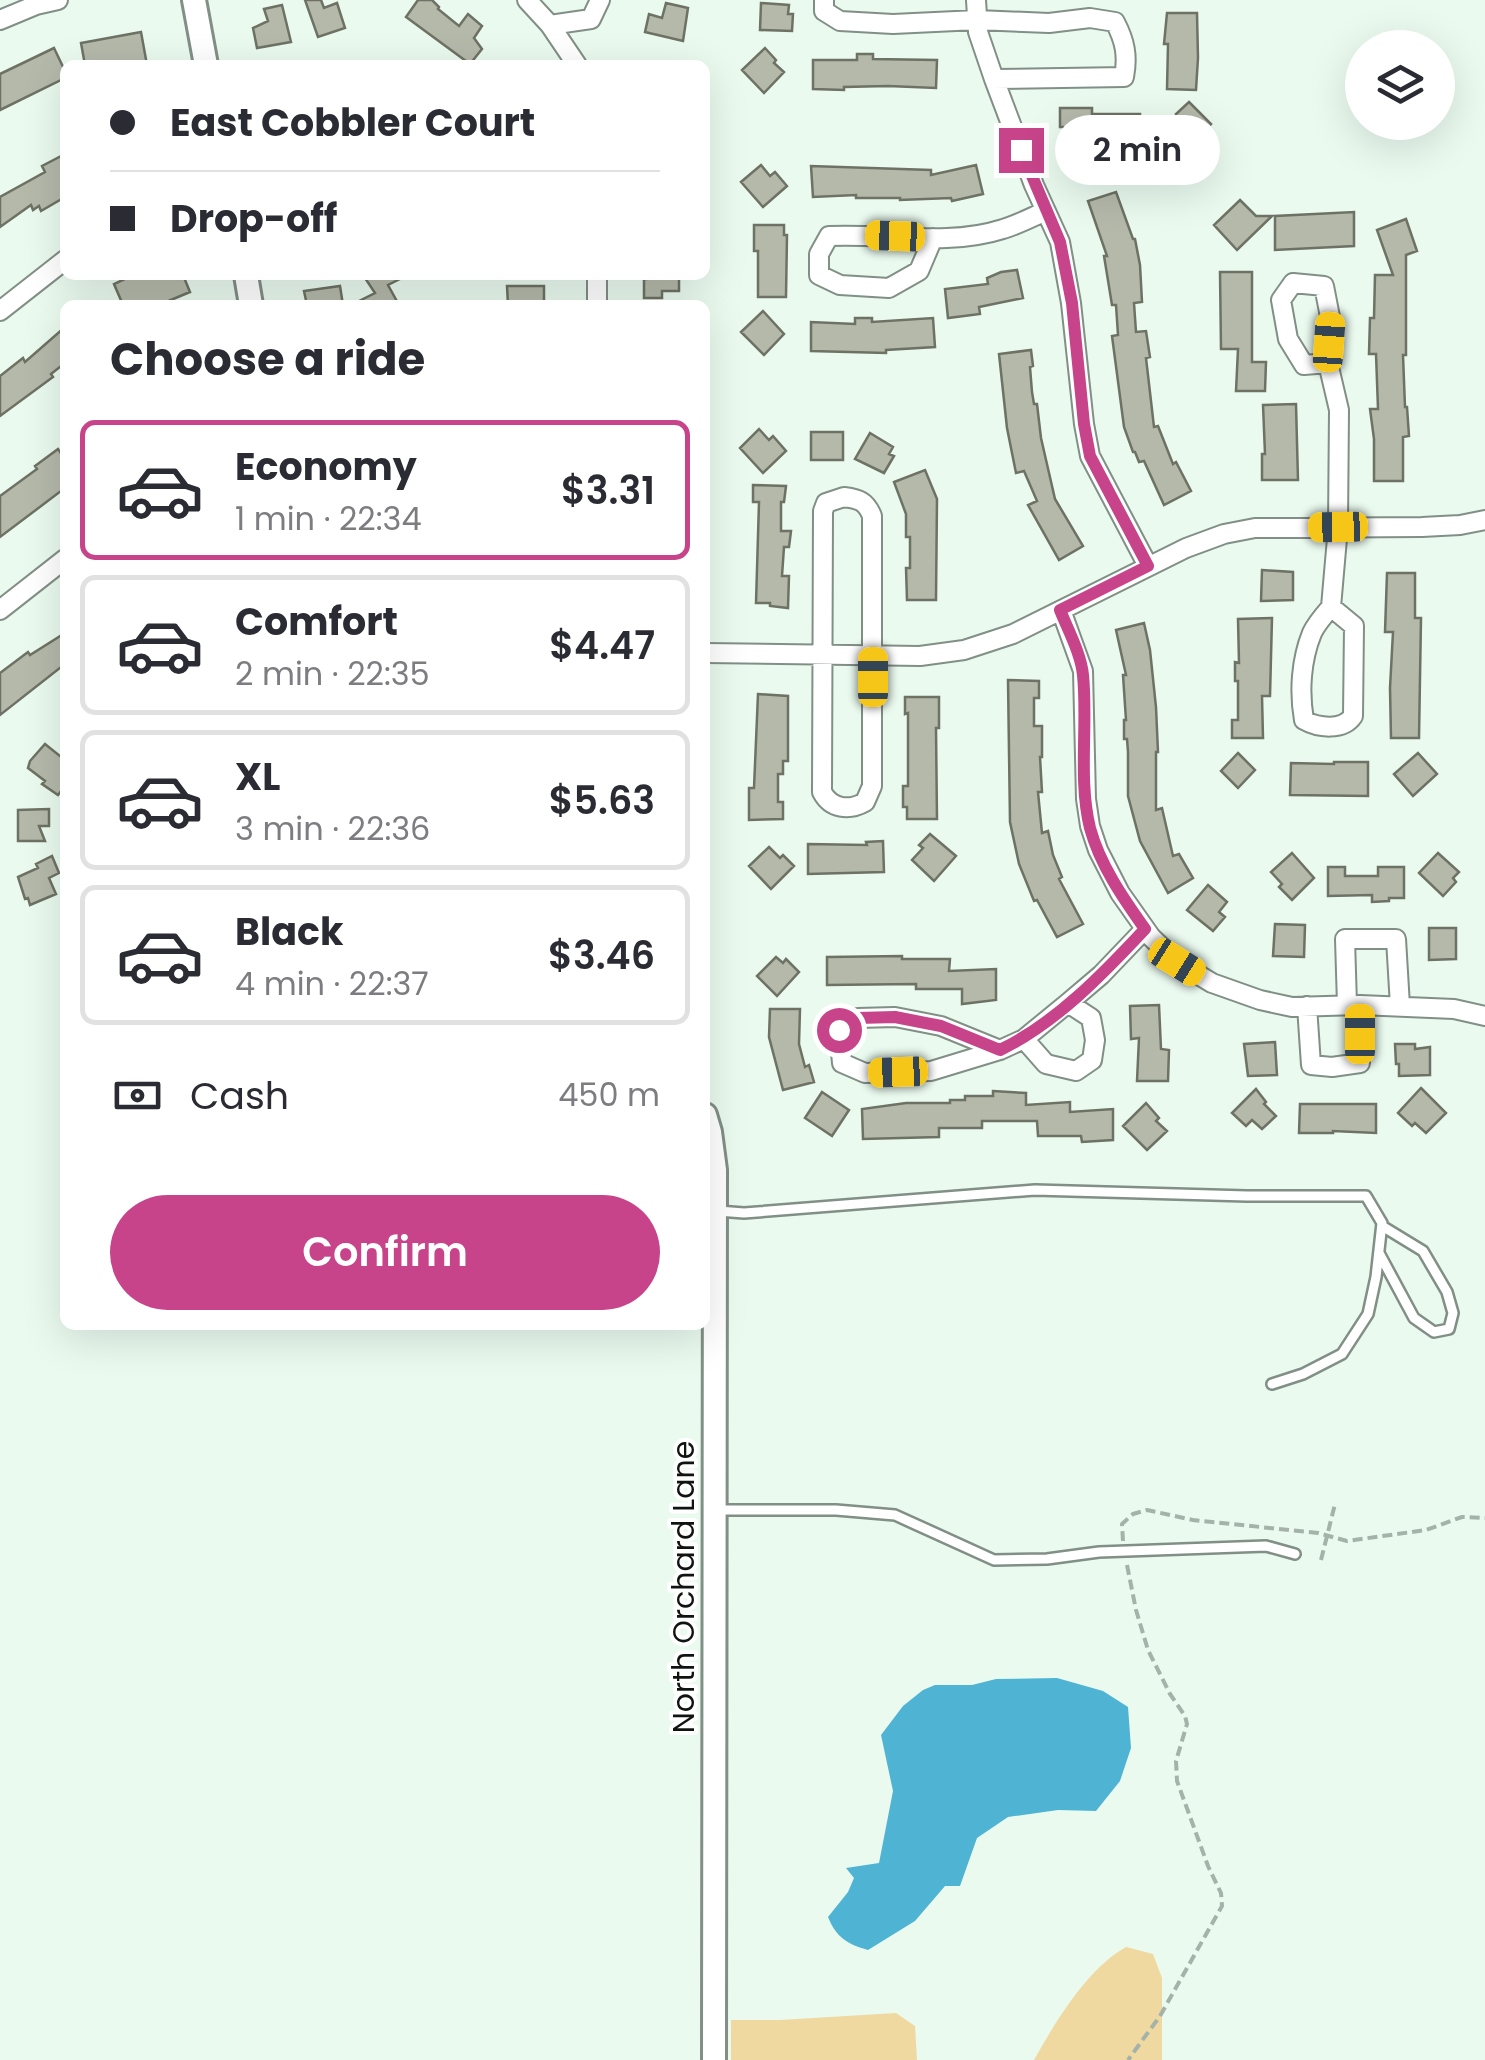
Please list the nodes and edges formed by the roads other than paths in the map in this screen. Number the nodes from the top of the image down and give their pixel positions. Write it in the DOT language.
graph roads {
  1 [pos="58,0"];
  2 [pos="194,0"];
  3 [pos="527,0"];
  4 [pos="600,0"];
  5 [pos="824,0"];
  6 [pos="976,0"];
  7 [pos="0,20"];
  8 [pos="977,20"];
  9 [pos="550,25"];
  10 [pos="205,60"];
  11 [pos="574,60"];
  12 [pos="994,79"];
  13 [pos="1046,211"];
  14 [pos="933,238"];
  15 [pos="60,264"];
  16 [pos="0,311"];
  17 [pos="1328,363"];
  18 [pos="1485,520"];
  19 [pos="1338,527"];
  20 [pos="60,563"];
  21 [pos="1148,566"];
  22 [pos="1331,607"];
  23 [pos="0,610"];
  24 [pos="1060,610"];
  25 [pos="710,653"];
  26 [pos="822,656"];
  27 [pos="873,656"];
  28 [pos="1145,929"];
  29 [pos="1068,1002"];
  30 [pos="1353,1005"];
  31 [pos="1307,1006"];
  32 [pos="1400,1006"];
  33 [pos="1485,1016"];
  34 [pos="1024,1038"];
  35 [pos="1000,1050"];
  36 [pos="710,1132"];
  37 [pos="714,1211"];
  38 [pos="1382,1226"];
  39 [pos="1379,1253"];
  40 [pos="1272,1384"];
  41 [pos="714,1510"];
  42 [pos="1295,1554"];
  43 [pos="714,2060"];
  1 -- 7 [label="street"];
  2 -- 10 [label="street"];
  3 -- 9 [label="street"];
  4 -- 9 [label="street"];
  5 -- 8 [label="street"];
  6 -- 8 [label="street"];
  8 -- 12 [label="street"];
  8 -- 12 [label="street"];
  9 -- 11 [label="street"];
  12 -- 13 [label="street"];
  13 -- 14 [label="street"];
  13 -- 21 [label="street"];
  14 -- 14 [label="street"];
  15 -- 16 [label="street"];
  17 -- 17 [label="street"];
  17 -- 19 [label="street"];
  18 -- 19 [label="street"];
  19 -- 21 [label="street"];
  19 -- 22 [label="street"];
  20 -- 23 [label="street"];
  21 -- 24 [label="street"];
  22 -- 22 [label="street"];
  24 -- 27 [label="street"];
  24 -- 28 [label="street"];
  25 -- 26 [label="street"];
  26 -- 27 [label="street"];
  26 -- 27 [label="street"];
  26 -- 27 [label="street"];
  28 -- 29 [label="street"];
  28 -- 31 [label="street"];
  29 -- 34 [label="street"];
  29 -- 34 [label="street"];
  30 -- 31 [label="street"];
  30 -- 31 [label="street"];
  30 -- 32 [label="street"];
  30 -- 32 [label="street"];
  32 -- 33 [label="street"];
  34 -- 35 [label="street"];
  35 -- 35 [label="street"];
  36 -- 37 [label="street, North Orchard Lane"];
  37 -- 38 [label="lane"];
  37 -- 41 [label="street, North Orchard Lane"];
  38 -- 39 [label="lane"];
  38 -- 39 [label="lane"];
  39 -- 40 [label="lane"];
  41 -- 42 [label="lane"];
  41 -- 43 [label="street, North Orchard Lane"];
}
